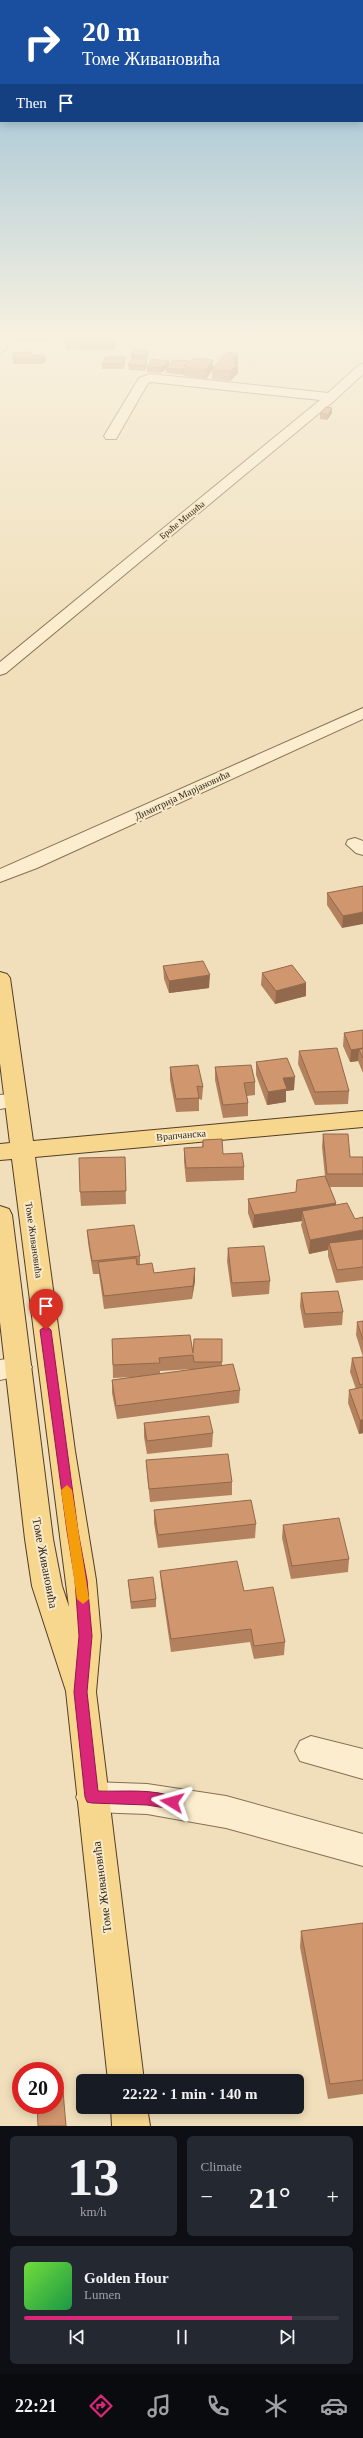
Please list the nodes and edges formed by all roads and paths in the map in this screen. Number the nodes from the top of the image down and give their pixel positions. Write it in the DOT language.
graph roads {
  1 [pos="282,437"];
  2 [pos="0,670"];
  3 [pos="363,713"];
  4 [pos="0,876"];
  5 [pos="0,978"];
  6 [pos="8,1101"];
  7 [pos="363,1119"];
  8 [pos="11,1151"];
  9 [pos="0,1215"];
  10 [pos="9,1368"];
  11 [pos="81,1692"];
  12 [pos="311,1751"];
  13 [pos="363,1764"];
  14 [pos="92,1797"];
  15 [pos="363,1850"];
  16 [pos="125,2074"];
  17 [pos="130,2114"];
  18 [pos="131,2126"];
  1 -- 2 [label="street, Браће Мицића"];
  3 -- 4 [label="street, Димитрија Марјановића"];
  5 -- 6 [label="main road, Томе Живановића"];
  6 -- 8 [label="main road, Томе Живановића"];
  7 -- 8 [label="main road, Врапчанска"];
  8 -- 11 [label="main road, Томе Живановића"];
  9 -- 10 [label="main road, Томе Живановића"];
  10 -- 11 [label="main road, Томе Живановића"];
  11 -- 14 [label="main road, Томе Живановића"];
  12 -- 13 [label="street"];
  14 -- 15 [label="street"];
  14 -- 16 [label="main road, Томе Живановића"];
  17 -- 18 [label="main road"];
}
